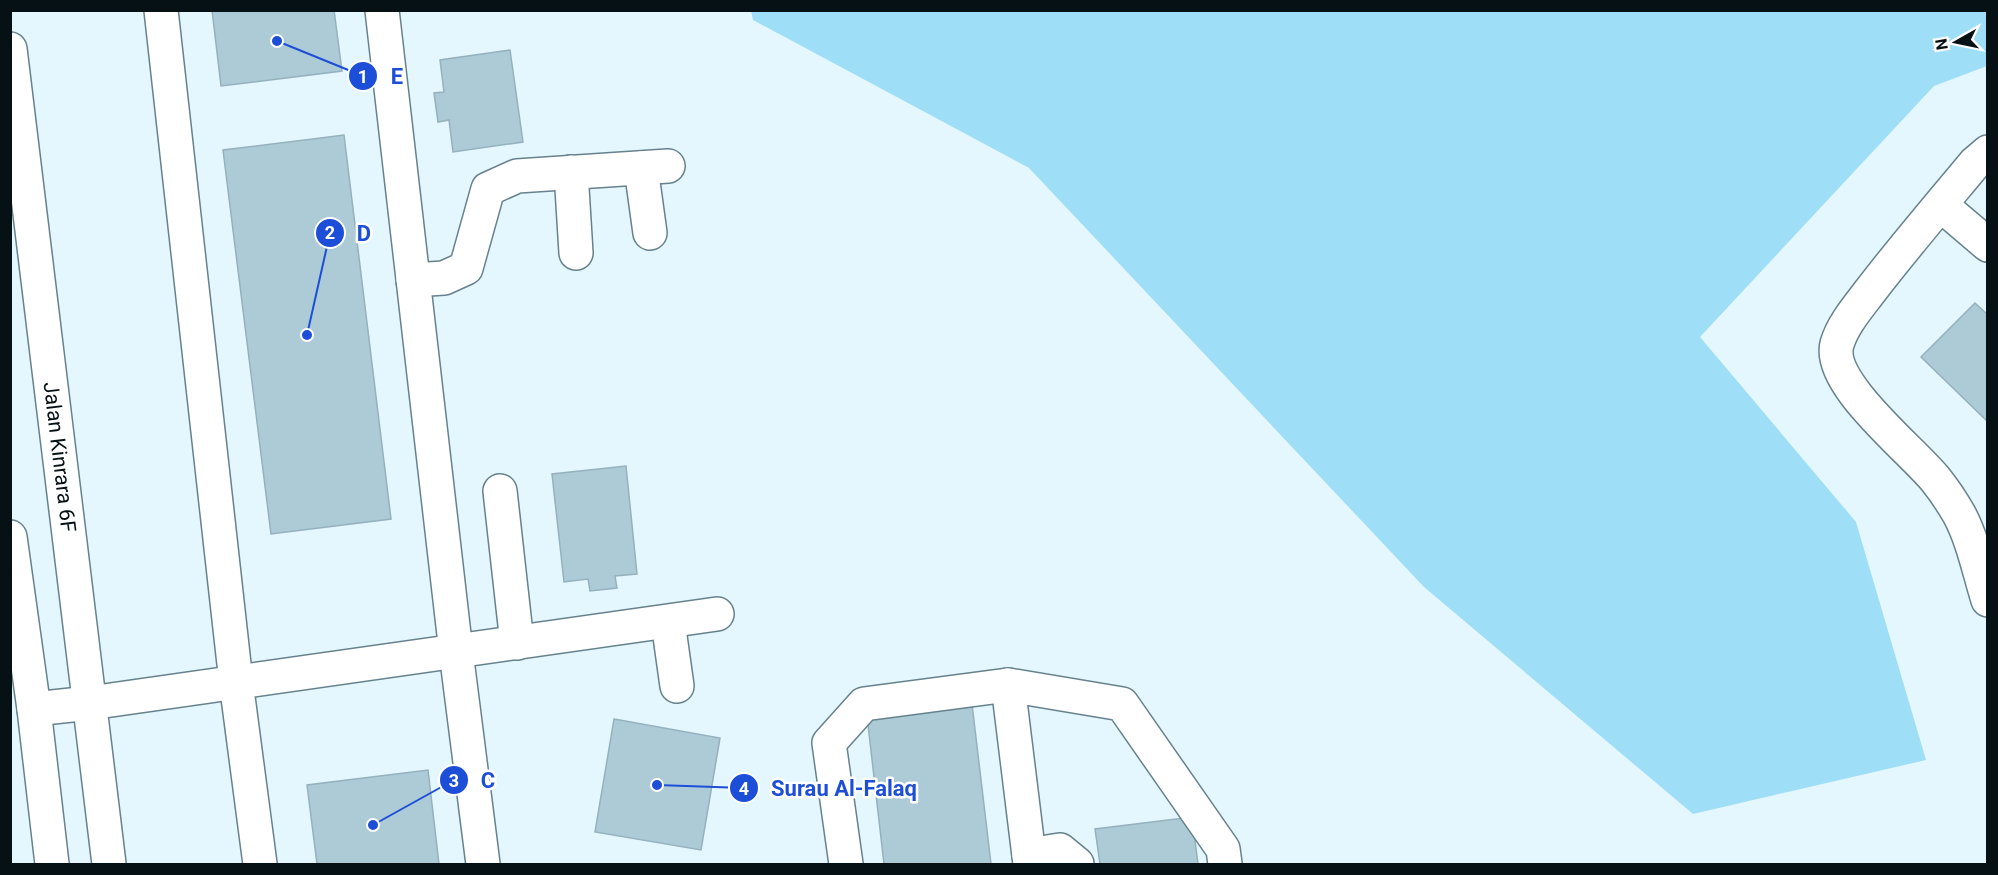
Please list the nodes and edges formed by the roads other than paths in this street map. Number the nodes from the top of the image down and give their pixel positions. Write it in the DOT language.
graph roads {
  1 [pos="161,10"];
  2 [pos="382,10"];
  3 [pos="10,48"];
  4 [pos="16,136"];
  5 [pos="1988,152"];
  6 [pos="571,172"];
  7 [pos="1941,205"];
  8 [pos="650,233"];
  9 [pos="1988,245"];
  10 [pos="576,253"];
  11 [pos="413,280"];
  12 [pos="500,490"];
  13 [pos="10,537"];
  14 [pos="1988,600"];
  15 [pos="717,614"];
  16 [pos="668,622"];
  17 [pos="517,643"];
  18 [pos="456,652"];
  19 [pos="237,682"];
  20 [pos="1008,685"];
  21 [pos="677,686"];
  22 [pos="90,703"];
  23 [pos="34,709"];
  24 [pos="1030,860"];
  25 [pos="52,864"];
  26 [pos="109,864"];
  27 [pos="260,864"];
  28 [pos="483,864"];
  29 [pos="846,864"];
  30 [pos="1077,864"];
  31 [pos="1226,864"];
  1 -- 19 [label="main road"];
  2 -- 11 [label="main road"];
  3 -- 4 [label="main road, Jalan Kinrara 6F"];
  4 -- 22 [label="main road, Jalan Kinrara 6F"];
  5 -- 7 [label="main road"];
  6 -- 8 [label="main road"];
  6 -- 10 [label="main road"];
  6 -- 11 [label="main road"];
  7 -- 9 [label="main road"];
  7 -- 14 [label="main road"];
  11 -- 18 [label="main road"];
  12 -- 17 [label="main road"];
  13 -- 23 [label="main road"];
  15 -- 16 [label="main road"];
  16 -- 17 [label="main road"];
  16 -- 21 [label="main road"];
  17 -- 18 [label="main road"];
  18 -- 19 [label="main road"];
  18 -- 28 [label="main road"];
  19 -- 22 [label="main road"];
  19 -- 27 [label="main road"];
  20 -- 24 [label="main road"];
  20 -- 29 [label="main road"];
  20 -- 31 [label="main road"];
  22 -- 23 [label="main road"];
  22 -- 26 [label="main road, Jalan Kinrara 6F"];
  23 -- 25 [label="main road"];
  24 -- 30 [label="main road"];
}
